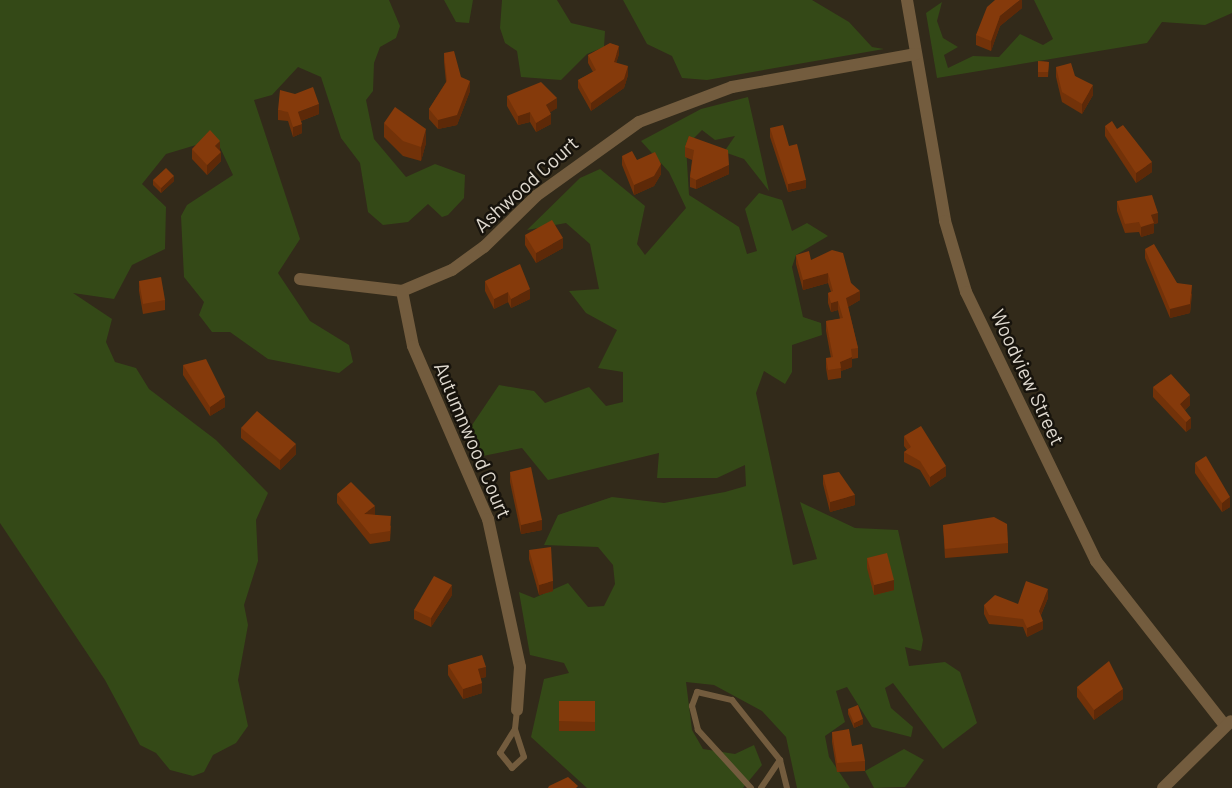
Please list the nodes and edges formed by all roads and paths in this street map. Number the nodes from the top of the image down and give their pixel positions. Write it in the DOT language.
graph roads {
  1 [pos="907,0"];
  2 [pos="916,54"];
  3 [pos="300,279"];
  4 [pos="402,291"];
  5 [pos="516,711"];
  6 [pos="1228,722"];
  7 [pos="515,729"];
  8 [pos="780,760"];
  9 [pos="751,788"];
  10 [pos="760,788"];
  11 [pos="787,788"];
  12 [pos="1163,788"];
  1 -- 2 [label="street, Woodview Street"];
  2 -- 4 [label="street, Ashwood Court"];
  2 -- 6 [label="street, Woodview Street"];
  3 -- 4 [label="street, Ashwood Court"];
  4 -- 5 [label="street, Autumnwood Court"];
  5 -- 7 [label="lane"];
  6 -- 12 [label="street"];
  7 -- 7 [label="lane"];
  8 -- 9 [label="lane"];
  8 -- 10 [label="lane"];
  8 -- 11 [label="lane"];
}
